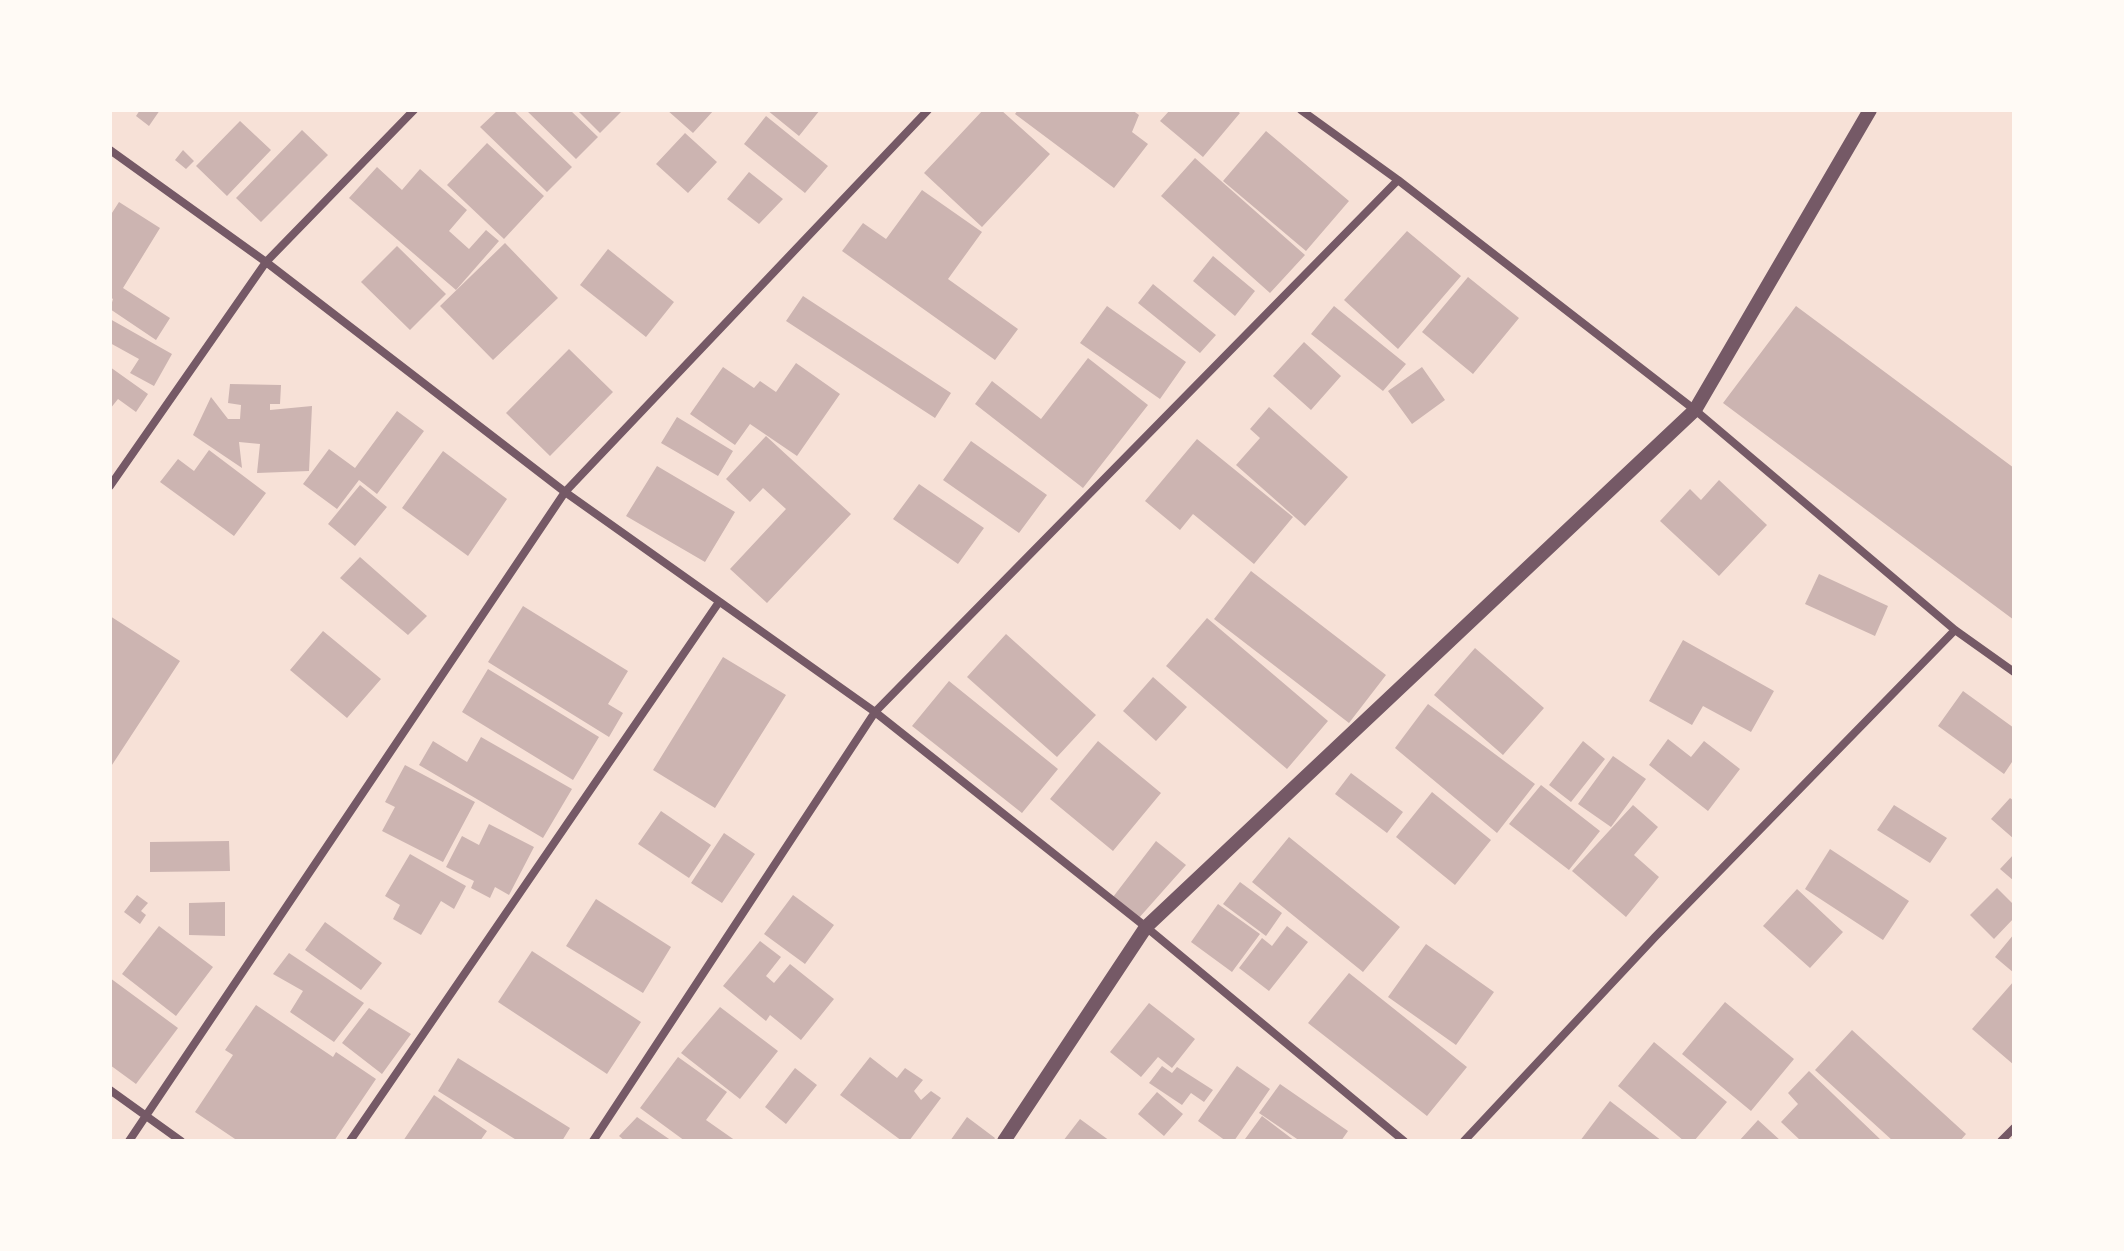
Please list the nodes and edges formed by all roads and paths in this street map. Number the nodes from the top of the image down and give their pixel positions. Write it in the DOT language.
graph roads {
  1 [pos="414,110"];
  2 [pos="928,110"];
  3 [pos="1301,110"];
  4 [pos="1870,110"];
  5 [pos="110,150"];
  6 [pos="1398,180"];
  7 [pos="266,262"];
  8 [pos="1695,410"];
  9 [pos="110,486"];
  10 [pos="565,492"];
  11 [pos="719,602"];
  12 [pos="1955,630"];
  13 [pos="2014,672"];
  14 [pos="875,712"];
  15 [pos="1146,927"];
  16 [pos="110,1090"];
  17 [pos="147,1116"];
  18 [pos="2014,1128"];
  19 [pos="129,1141"];
  20 [pos="181,1141"];
  21 [pos="350,1141"];
  22 [pos="593,1141"];
  23 [pos="1004,1141"];
  24 [pos="1404,1141"];
  25 [pos="1464,1141"];
  26 [pos="2001,1141"];
  1 -- 7 [label="street"];
  2 -- 10 [label="street"];
  3 -- 6 [label="street"];
  4 -- 8 [label="street"];
  5 -- 7 [label="street"];
  6 -- 8 [label="street"];
  6 -- 14 [label="street"];
  7 -- 9 [label="street"];
  7 -- 10 [label="street"];
  8 -- 12 [label="street"];
  8 -- 15 [label="street"];
  10 -- 11 [label="street"];
  10 -- 17 [label="street"];
  11 -- 14 [label="street"];
  11 -- 21 [label="street"];
  12 -- 13 [label="street"];
  12 -- 25 [label="street"];
  14 -- 15 [label="street"];
  14 -- 22 [label="street"];
  15 -- 23 [label="street"];
  15 -- 24 [label="street"];
  16 -- 17 [label="street"];
  17 -- 19 [label="street"];
  17 -- 20 [label="street"];
  18 -- 26 [label="street"];
}
